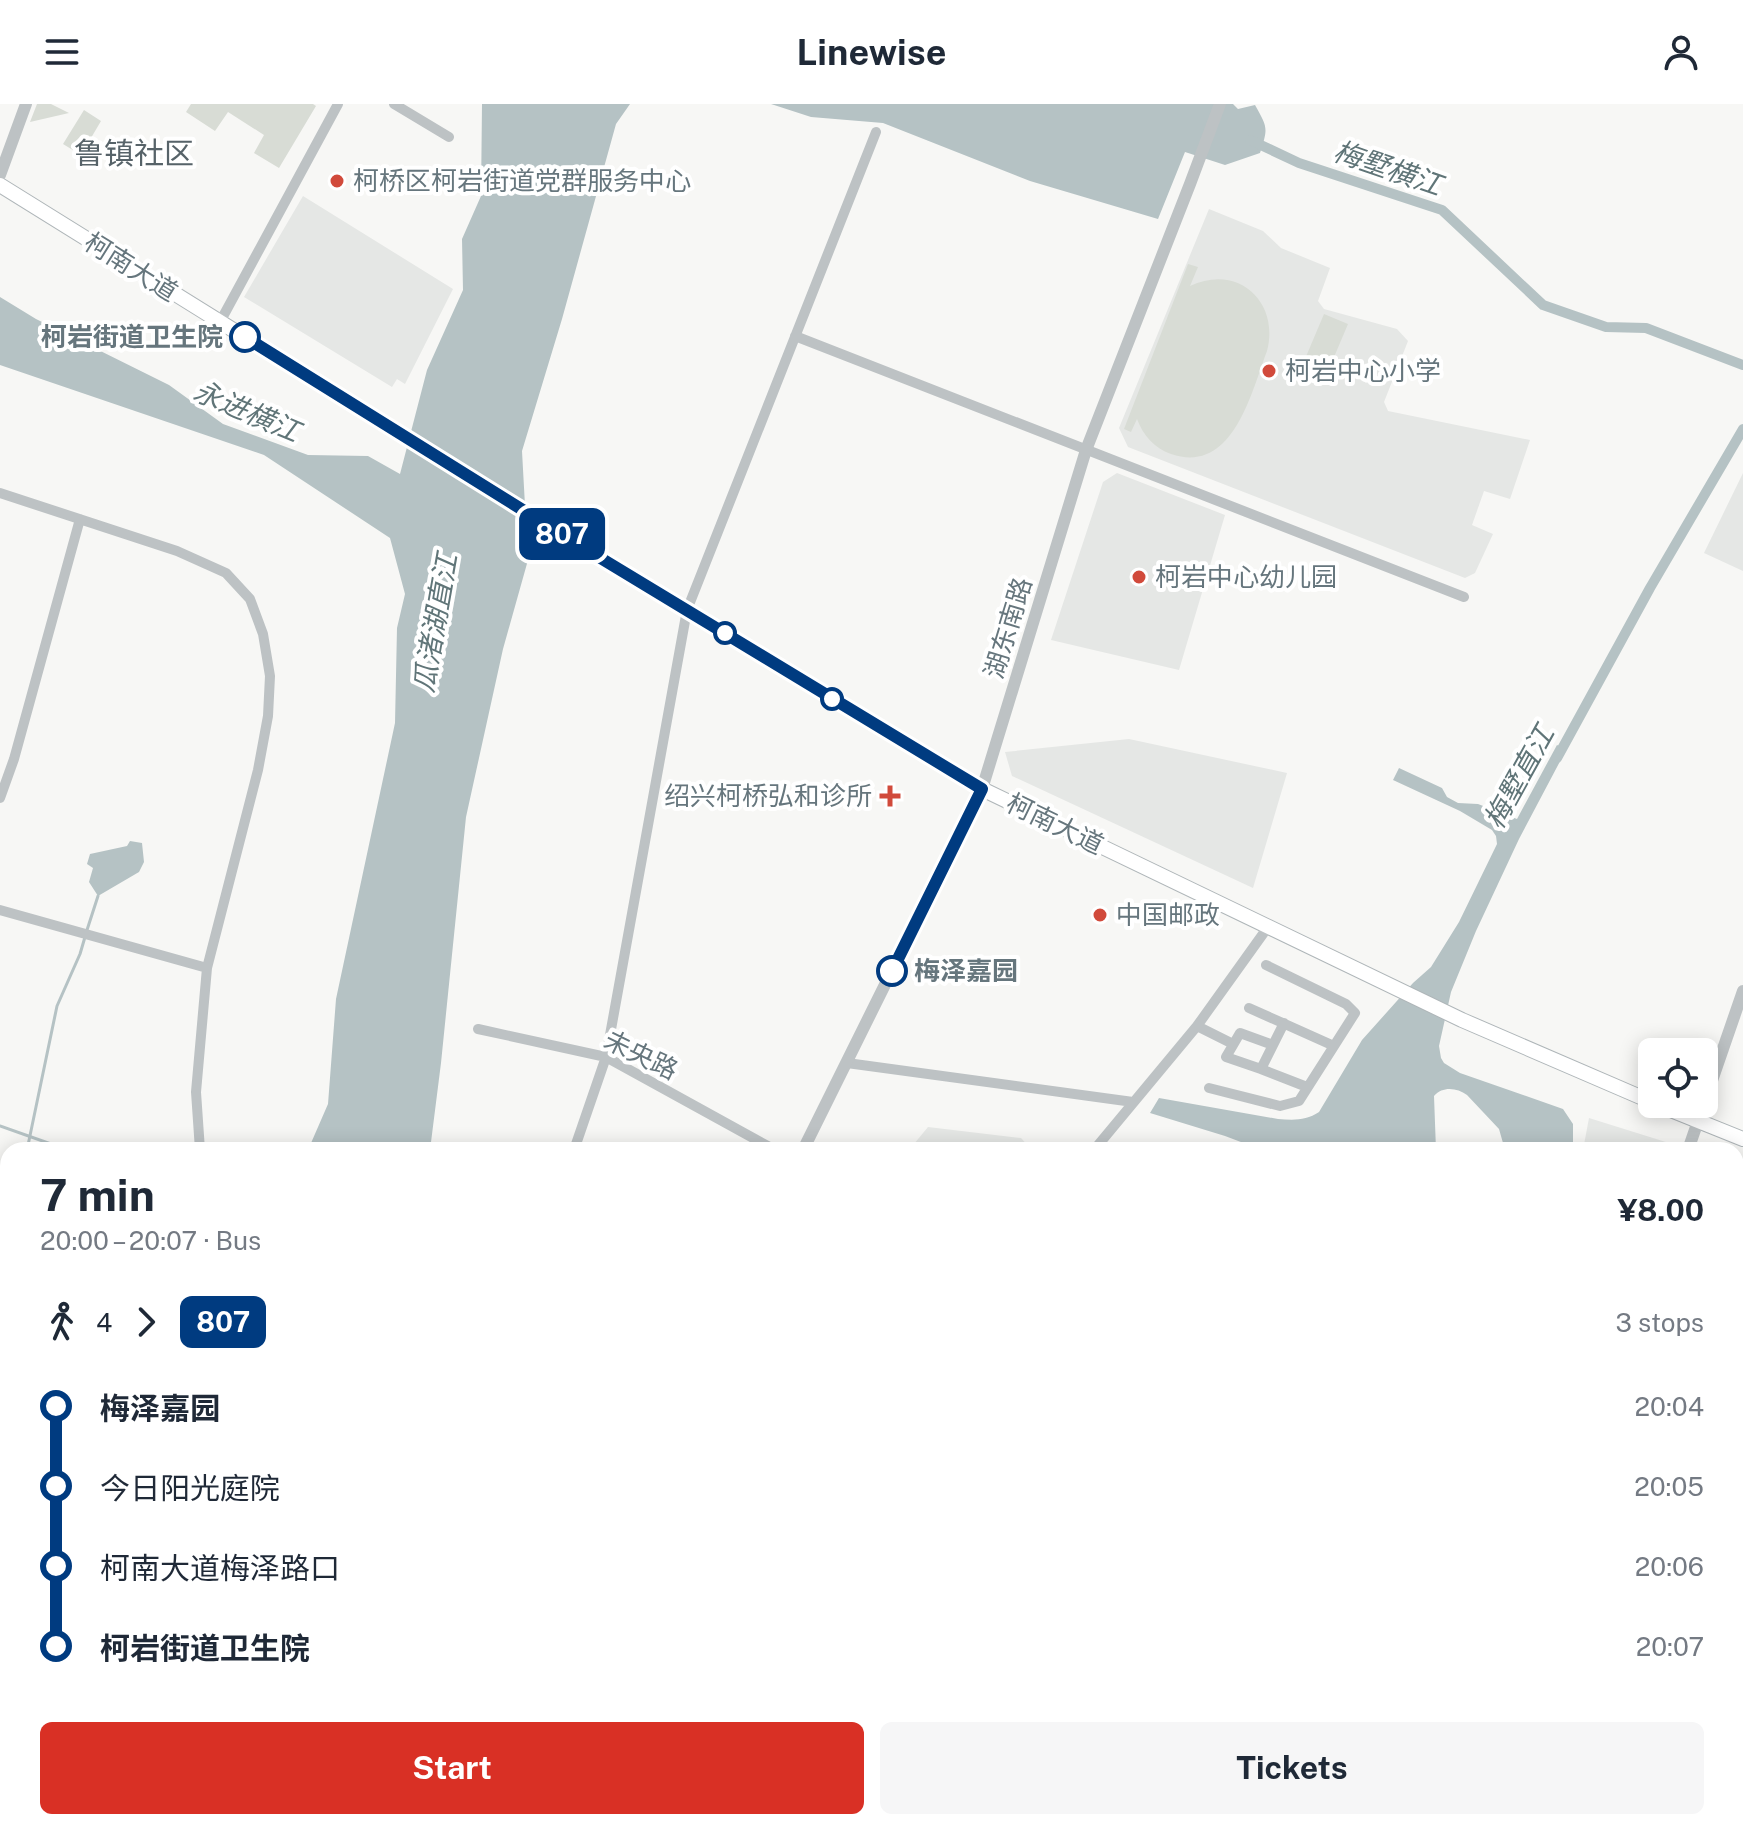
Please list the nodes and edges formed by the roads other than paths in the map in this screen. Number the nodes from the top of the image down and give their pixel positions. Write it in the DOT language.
graph roads {
  1 [pos="26,104"];
  2 [pos="338,104"];
  3 [pos="394,104"];
  4 [pos="1220,104"];
  5 [pos="876,132"];
  6 [pos="449,137"];
  7 [pos="0,175"];
  8 [pos="0,185"];
  9 [pos="220,322"];
  10 [pos="795,336"];
  11 [pos="1086,450"];
  12 [pos="0,493"];
  13 [pos="80,519"];
  14 [pos="1464,597"];
  15 [pos="687,610"];
  16 [pos="982,789"];
  17 [pos="0,798"];
  18 [pos="0,910"];
  19 [pos="1268,927"];
  20 [pos="1266,965"];
  21 [pos="207,968"];
  22 [pos="1743,991"];
  23 [pos="1249,1008"];
  24 [pos="1284,1023"];
  25 [pos="1197,1026"];
  26 [pos="478,1029"];
  27 [pos="1233,1044"];
  28 [pos="1273,1045"];
  29 [pos="1334,1046"];
  30 [pos="606,1057"];
  31 [pos="847,1063"];
  32 [pos="1261,1069"];
  33 [pos="1307,1087"];
  34 [pos="1209,1088"];
  35 [pos="1638,1096"];
  36 [pos="1133,1102"];
  37 [pos="1689,1118"];
  38 [pos="1698,1122"];
  39 [pos="1743,1139"];
  40 [pos="200,1142"];
  41 [pos="577,1142"];
  42 [pos="760,1142"];
  43 [pos="807,1142"];
  44 [pos="1100,1142"];
  45 [pos="1691,1142"];
  1 -- 7 [label="street"];
  2 -- 9 [label="street"];
  3 -- 6 [label="street"];
  4 -- 11 [label="street, 湖东南路"];
  5 -- 10 [label="street"];
  8 -- 9 [label="main road, 柯南大道"];
  9 -- 15 [label="main road, 柯南大道"];
  10 -- 11 [label="street"];
  10 -- 15 [label="street"];
  11 -- 14 [label="street"];
  11 -- 16 [label="street, 湖东南路"];
  12 -- 13 [label="street"];
  13 -- 17 [label="street"];
  13 -- 21 [label="street"];
  15 -- 16 [label="main road, 柯南大道"];
  15 -- 30 [label="street"];
  16 -- 19 [label="main road, 柯南大道"];
  16 -- 31 [label="street, 湖东南路"];
  18 -- 21 [label="street"];
  19 -- 25 [label="street"];
  19 -- 35 [label="main road, 柯南大道"];
  20 -- 29 [label="street"];
  21 -- 40 [label="street"];
  22 -- 38 [label="street"];
  23 -- 24 [label="street"];
  24 -- 28 [label="street"];
  24 -- 29 [label="street"];
  25 -- 27 [label="street"];
  25 -- 36 [label="street"];
  26 -- 30 [label="street, 未央路"];
  27 -- 28 [label="street"];
  27 -- 32 [label="street"];
  28 -- 32 [label="street"];
  29 -- 33 [label="street"];
  30 -- 41 [label="street"];
  30 -- 42 [label="street, 未央路"];
  31 -- 36 [label="street"];
  31 -- 43 [label="street, 湖东南路"];
  32 -- 33 [label="street"];
  33 -- 34 [label="street"];
  36 -- 44 [label="street"];
  37 -- 38 [label="main road, 柯南大道"];
  38 -- 39 [label="main road, 柯南大道"];
  38 -- 45 [label="street"];
}
